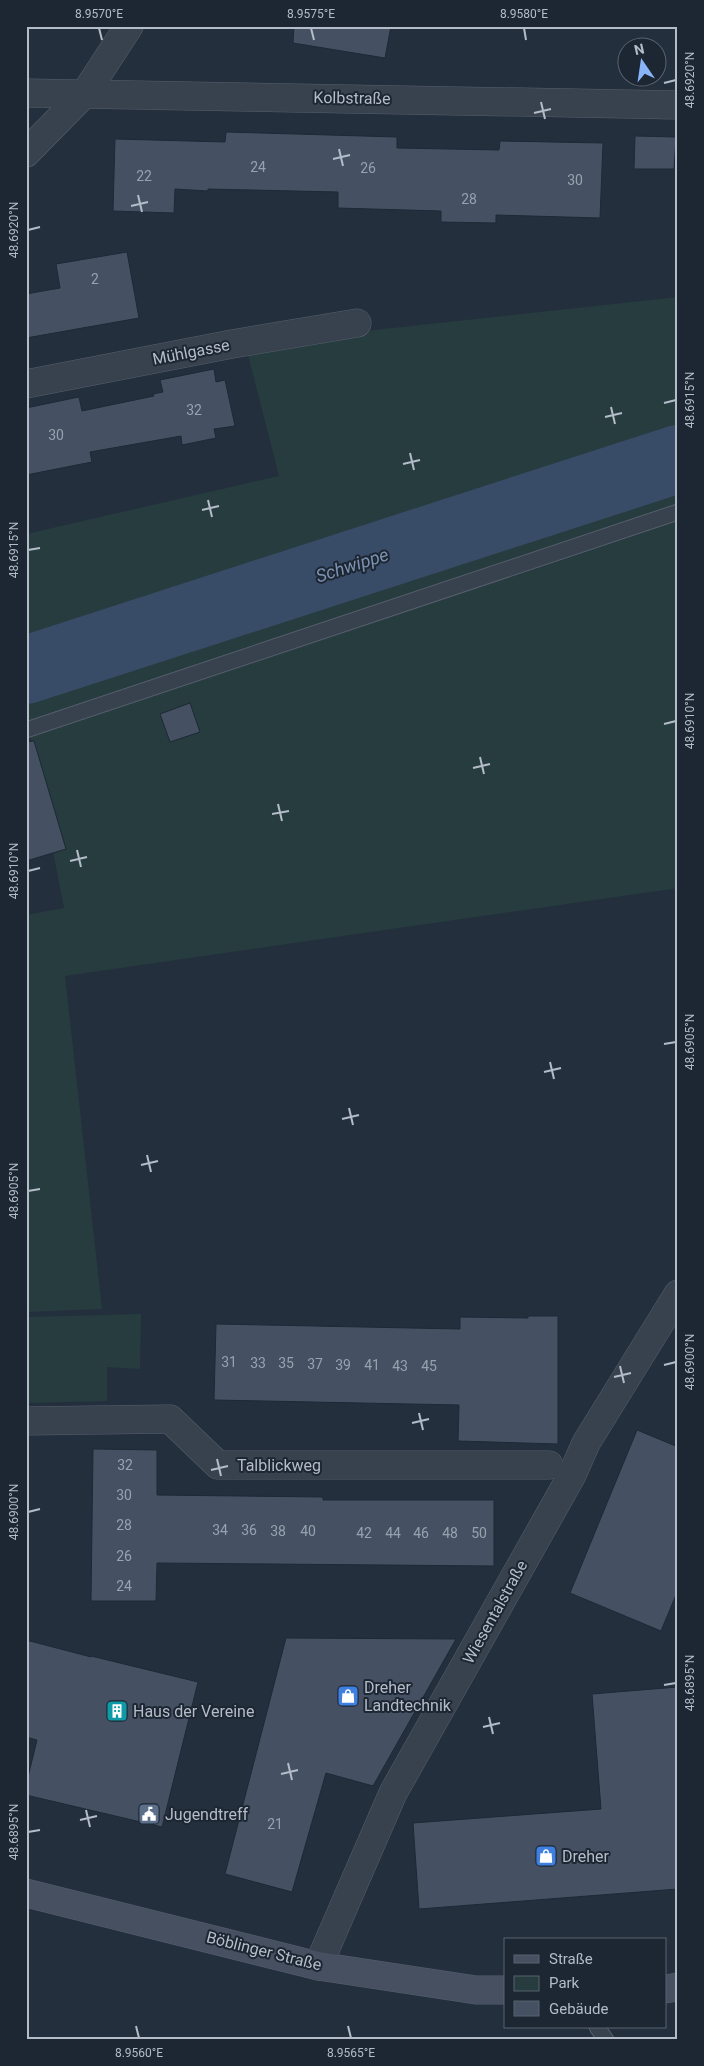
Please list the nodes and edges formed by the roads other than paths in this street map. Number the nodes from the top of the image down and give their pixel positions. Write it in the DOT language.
graph roads {
  1 [pos="129,26"];
  2 [pos="86,92"];
  3 [pos="26,93"];
  4 [pos="678,105"];
  5 [pos="26,153"];
  6 [pos="357,323"];
  7 [pos="26,384"];
  8 [pos="678,512"];
  9 [pos="26,730"];
  10 [pos="678,1294"];
  11 [pos="26,1422"];
  12 [pos="549,1465"];
  13 [pos="26,1893"];
  14 [pos="318,1966"];
  15 [pos="504,1990"];
  16 [pos="599,2028"];
  17 [pos="606,2040"];
  1 -- 2 [label="street"];
  2 -- 3 [label="street, Kolbstraße"];
  2 -- 4 [label="street, Kolbstraße"];
  2 -- 5 [label="street"];
  6 -- 7 [label="street, Mühlgasse"];
  8 -- 9 [label="lane"];
  10 -- 14 [label="street, Wiesentalstraße"];
  11 -- 12 [label="street, Talblickweg"];
  13 -- 14 [label="street, Böblinger Straße"];
  14 -- 15 [label="street, Böblinger Straße"];
  16 -- 17 [label="lane"];
}
